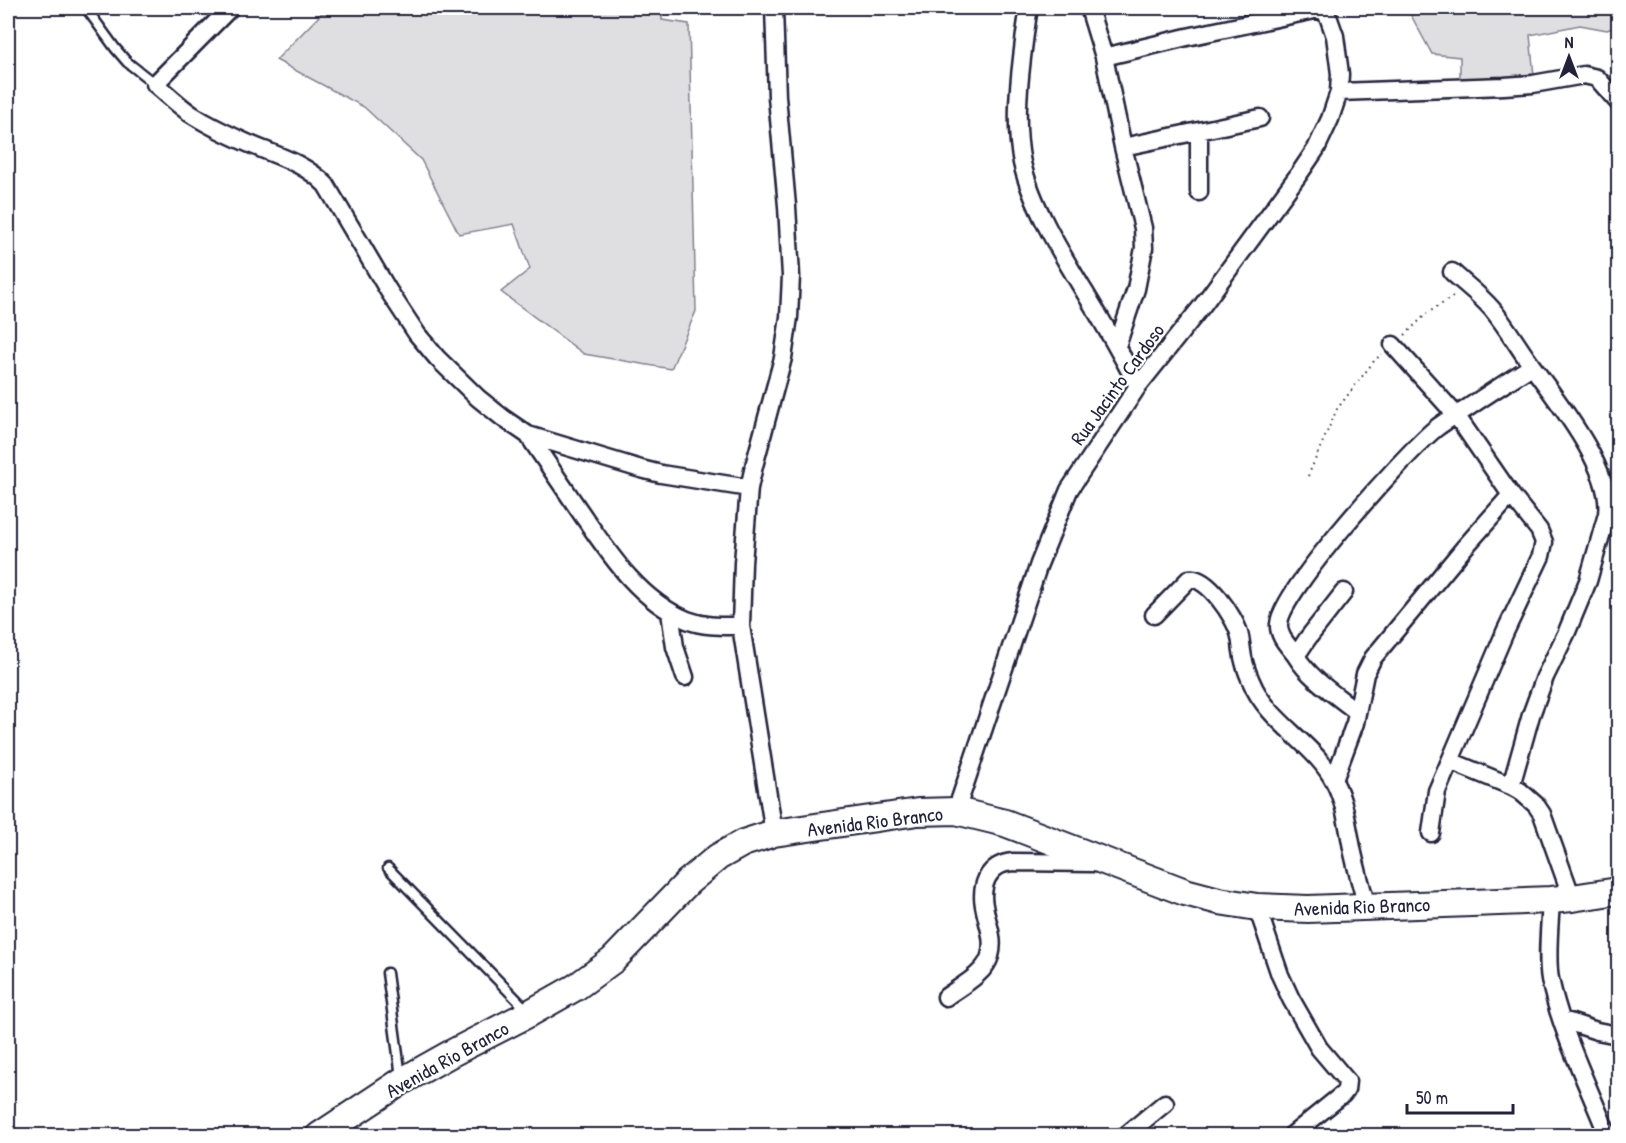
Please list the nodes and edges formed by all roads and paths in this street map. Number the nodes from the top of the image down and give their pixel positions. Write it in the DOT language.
graph roads {
  1 [pos="86,8"];
  2 [pos="230,8"];
  3 [pos="774,8"];
  4 [pos="1029,8"];
  5 [pos="1089,8"];
  6 [pos="1324,8"];
  7 [pos="1104,57"];
  8 [pos="155,84"];
  9 [pos="1339,92"];
  10 [pos="1618,102"];
  11 [pos="1260,118"];
  12 [pos="1199,131"];
  13 [pos="1123,147"];
  14 [pos="1199,192"];
  15 [pos="1452,272"];
  16 [pos="1468,286"];
  17 [pos="1394,345"];
  18 [pos="1117,346"];
  19 [pos="1532,366"];
  20 [pos="1138,386"];
  21 [pos="1456,415"];
  22 [pos="528,435"];
  23 [pos="1308,476"];
  24 [pos="749,488"];
  25 [pos="1511,495"];
  26 [pos="1344,592"];
  27 [pos="670,612"];
  28 [pos="1154,615"];
  29 [pos="741,626"];
  30 [pos="1296,656"];
  31 [pos="685,677"];
  32 [pos="1357,712"];
  33 [pos="1450,761"];
  34 [pos="1334,780"];
  35 [pos="1511,786"];
  36 [pos="956,811"];
  37 [pos="774,833"];
  38 [pos="1431,833"];
  39 [pos="1110,863"];
  40 [pos="388,867"];
  41 [pos="1618,891"];
  42 [pos="1561,899"];
  43 [pos="1366,906"];
  44 [pos="1257,907"];
  45 [pos="387,973"];
  46 [pos="946,997"];
  47 [pos="530,1013"];
  48 [pos="1563,1020"];
  49 [pos="1618,1035"];
  50 [pos="402,1082"];
  51 [pos="1165,1103"];
  52 [pos="319,1136"];
  53 [pos="1125,1136"];
  54 [pos="1290,1136"];
  55 [pos="1608,1136"];
  1 -- 8 [label="lane"];
  2 -- 8 [label="street"];
  3 -- 24 [label="street"];
  4 -- 18 [label="street"];
  5 -- 7 [label="street"];
  6 -- 7 [label="street"];
  6 -- 9 [label="street, Rua Jacinto Cardoso"];
  7 -- 13 [label="street"];
  8 -- 22 [label="street"];
  9 -- 10 [label="street"];
  9 -- 20 [label="street, Rua Jacinto Cardoso"];
  11 -- 12 [label="street"];
  12 -- 13 [label="street"];
  12 -- 14 [label="street"];
  13 -- 18 [label="street"];
  15 -- 16 [label="street"];
  16 -- 17 [label="path"];
  16 -- 19 [label="street"];
  17 -- 21 [label="street"];
  17 -- 23 [label="path"];
  18 -- 20 [label="street"];
  19 -- 21 [label="street"];
  19 -- 35 [label="street"];
  20 -- 36 [label="street, Rua Jacinto Cardoso"];
  21 -- 25 [label="street"];
  21 -- 30 [label="street"];
  22 -- 24 [label="street"];
  22 -- 27 [label="street"];
  24 -- 29 [label="street"];
  25 -- 32 [label="street"];
  25 -- 33 [label="street"];
  26 -- 30 [label="street"];
  27 -- 29 [label="street"];
  27 -- 31 [label="street"];
  28 -- 34 [label="street"];
  29 -- 37 [label="street"];
  30 -- 32 [label="street"];
  32 -- 34 [label="street"];
  33 -- 35 [label="street"];
  33 -- 38 [label="street"];
  34 -- 43 [label="street"];
  35 -- 42 [label="street"];
  36 -- 37 [label="main road, Avenida Rio Branco"];
  36 -- 39 [label="main road, Avenida Rio Branco"];
  37 -- 47 [label="main road, Avenida Rio Branco"];
  39 -- 44 [label="main road, Avenida Rio Branco"];
  39 -- 46 [label="street"];
  40 -- 47 [label="lane"];
  41 -- 42 [label="main road, Avenida Rio Branco"];
  42 -- 43 [label="main road, Avenida Rio Branco"];
  42 -- 48 [label="street"];
  43 -- 44 [label="main road, Avenida Rio Branco"];
  44 -- 54 [label="street"];
  45 -- 50 [label="lane"];
  47 -- 50 [label="main road, Avenida Rio Branco"];
  48 -- 49 [label="street"];
  48 -- 55 [label="street"];
  50 -- 52 [label="main road, Avenida Rio Branco"];
  51 -- 53 [label="street"];
}
